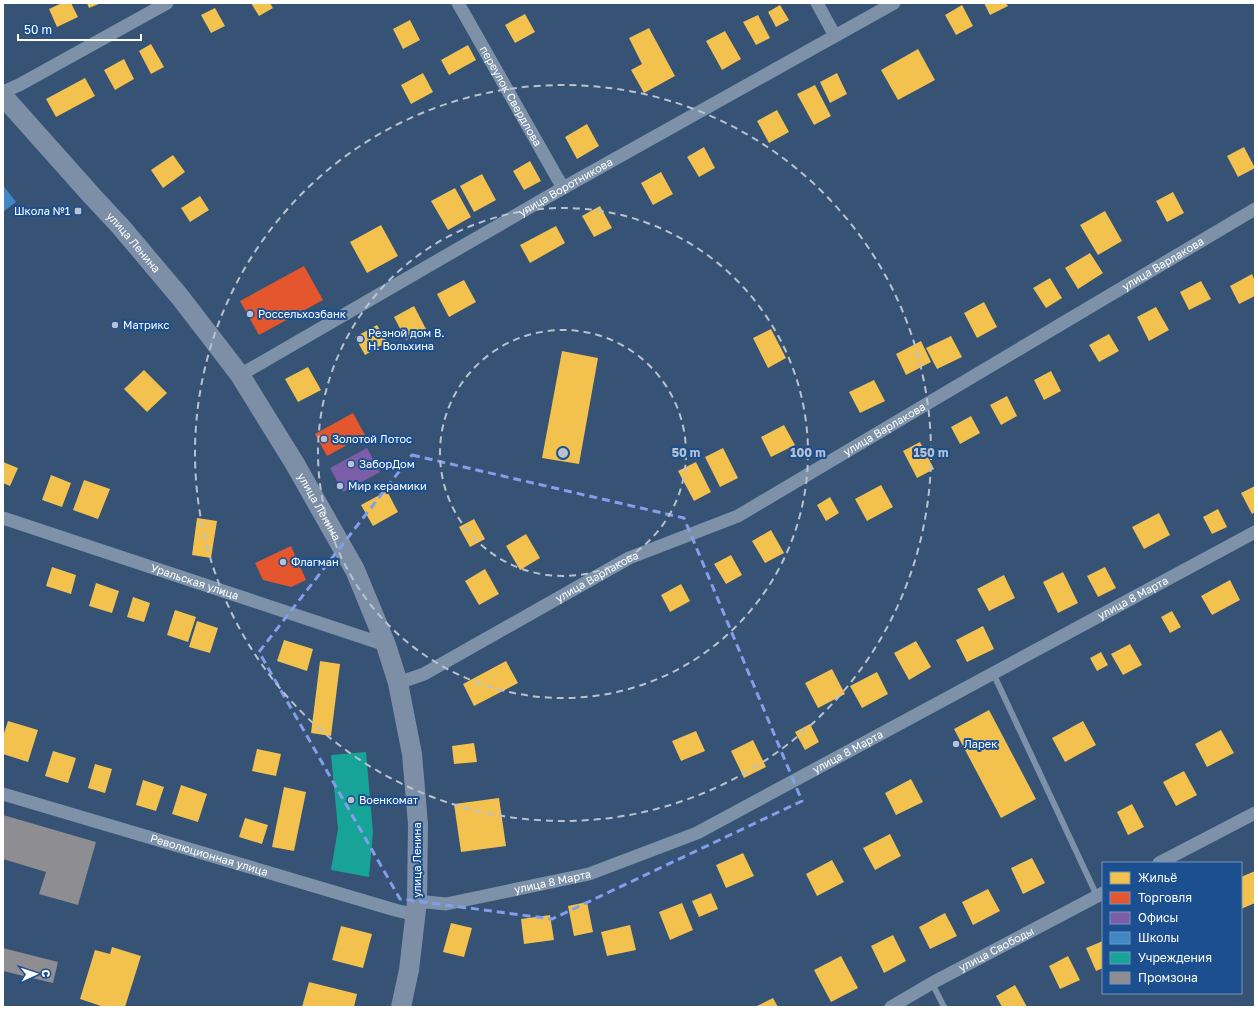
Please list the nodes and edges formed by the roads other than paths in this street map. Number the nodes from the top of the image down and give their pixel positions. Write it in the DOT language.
graph roads {
  1 [pos="167,3"];
  2 [pos="458,3"];
  3 [pos="817,3"];
  4 [pos="894,3"];
  5 [pos="835,36"];
  6 [pos="3,92"];
  7 [pos="3,96"];
  8 [pos="563,188"];
  9 [pos="1255,209"];
  10 [pos="240,375"];
  11 [pos="3,518"];
  12 [pos="1255,532"];
  13 [pos="386,645"];
  14 [pos="993,673"];
  15 [pos="398,683"];
  16 [pos="3,794"];
  17 [pos="1255,812"];
  18 [pos="1161,862"];
  19 [pos="1100,894"];
  20 [pos="416,908"];
  21 [pos="932,983"];
  22 [pos="401,1007"];
  23 [pos="891,1007"];
  24 [pos="944,1007"];
  1 -- 6 [label="street"];
  2 -- 8 [label="street, переулок Свердлова"];
  3 -- 5 [label="street"];
  4 -- 5 [label="street, улица Воротникова"];
  5 -- 8 [label="street, улица Воротникова"];
  7 -- 10 [label="main road, улица Ленина"];
  8 -- 10 [label="street, улица Воротникова"];
  9 -- 15 [label="street, улица Варлакова"];
  10 -- 13 [label="main road, улица Ленина"];
  11 -- 13 [label="street, Уральская улица"];
  12 -- 14 [label="street, улица 8 Марта"];
  13 -- 15 [label="main road, улица Ленина"];
  14 -- 19 [label="lane"];
  14 -- 20 [label="street, улица 8 Марта"];
  15 -- 20 [label="main road, улица Ленина"];
  16 -- 20 [label="street, Революционная улица"];
  17 -- 18 [label="street"];
  19 -- 21 [label="street, улица Свободы"];
  20 -- 22 [label="main road, улица Ленина"];
  21 -- 23 [label="street, улица Свободы"];
  21 -- 24 [label="lane"];
}
